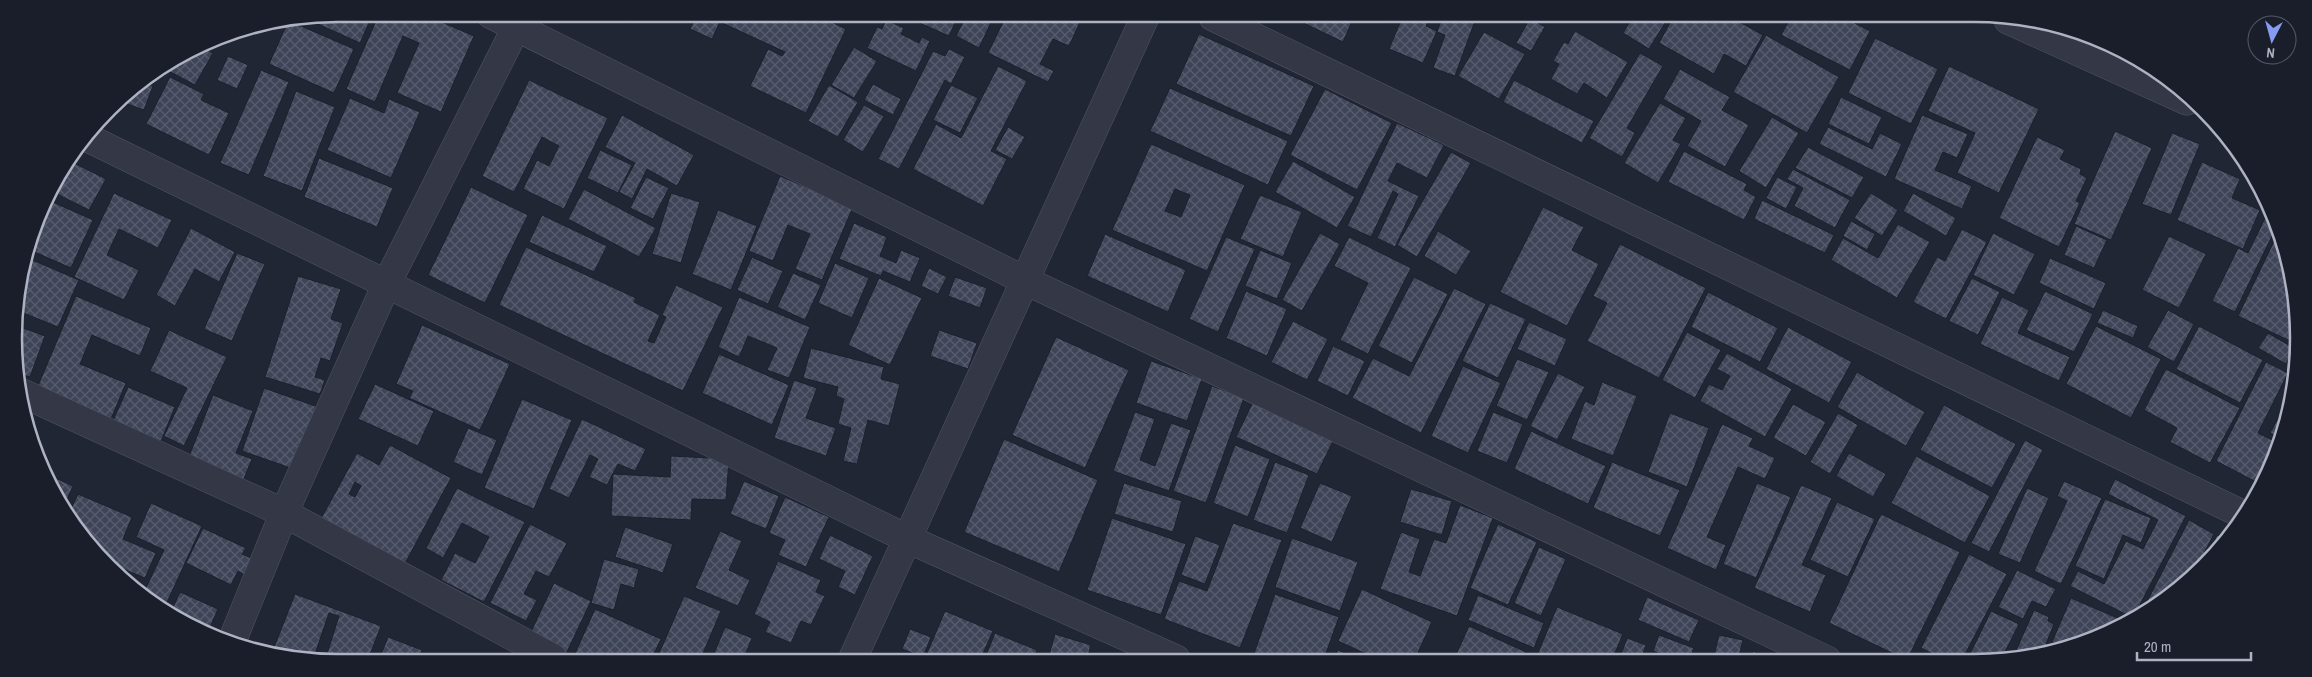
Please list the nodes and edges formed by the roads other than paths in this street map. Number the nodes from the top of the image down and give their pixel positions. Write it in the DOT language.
graph roads {
  1 [pos="519,22"];
  2 [pos="522,22"];
  3 [pos="1142,22"];
  4 [pos="1223,22"];
  5 [pos="2022,26"];
  6 [pos="2176,96"];
  7 [pos="93,140"];
  8 [pos="1024,280"];
  9 [pos="387,283"];
  10 [pos="28,396"];
  11 [pos="2237,512"];
  12 [pos="284,513"];
  13 [pos="908,538"];
  14 [pos="234,637"];
  15 [pos="546,654"];
  16 [pos="855,654"];
  17 [pos="1165,654"];
  18 [pos="1814,654"];
  1 -- 9 [label="street"];
  2 -- 8 [label="street"];
  3 -- 8 [label="street"];
  4 -- 11 [label="street"];
  5 -- 6 [label="street"];
  7 -- 9 [label="street"];
  8 -- 13 [label="street"];
  8 -- 18 [label="street"];
  9 -- 12 [label="street"];
  9 -- 13 [label="street"];
  10 -- 12 [label="street"];
  12 -- 14 [label="street"];
  12 -- 15 [label="street"];
  13 -- 16 [label="street"];
  13 -- 17 [label="street"];
}
